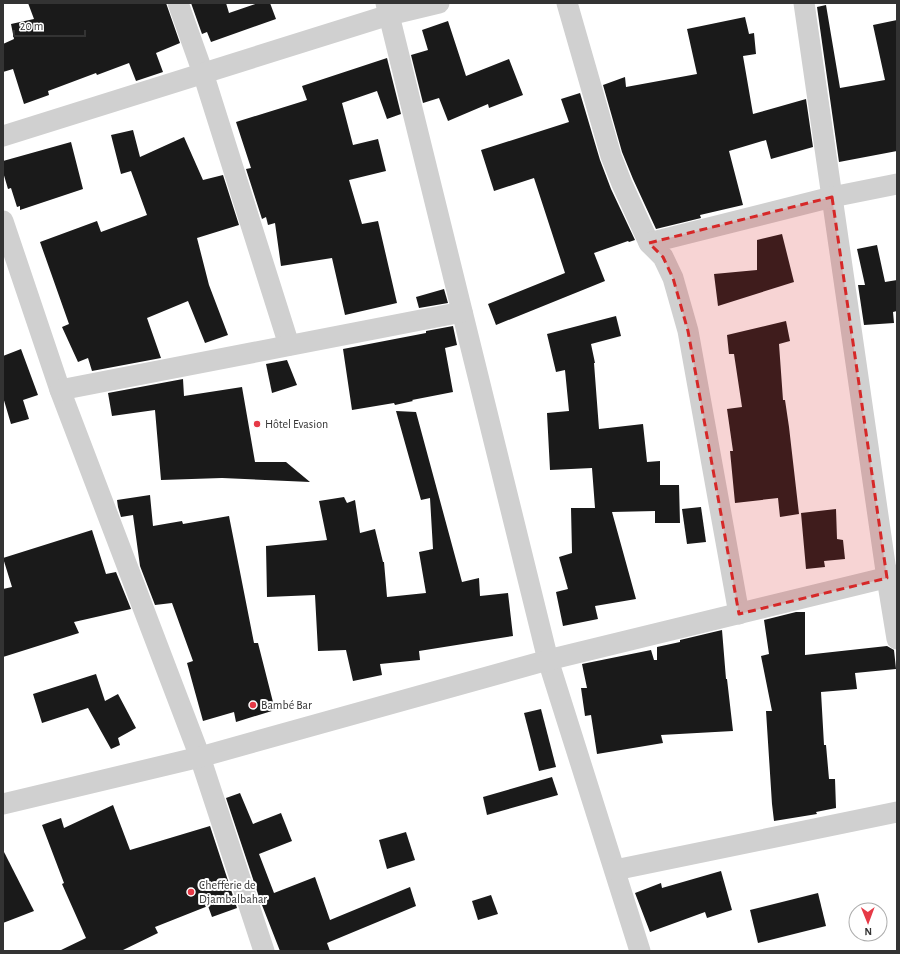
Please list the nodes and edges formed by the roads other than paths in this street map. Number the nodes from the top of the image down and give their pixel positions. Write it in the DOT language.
graph roads {
  1 [pos="178,3"];
  2 [pos="439,3"];
  3 [pos="567,3"];
  4 [pos="804,3"];
  5 [pos="387,9"];
  6 [pos="204,74"];
  7 [pos="3,136"];
  8 [pos="897,184"];
  9 [pos="832,197"];
  10 [pos="3,221"];
  11 [pos="649,243"];
  12 [pos="462,312"];
  13 [pos="289,345"];
  14 [pos="60,390"];
  15 [pos="892,576"];
  16 [pos="739,614"];
  17 [pos="897,639"];
  18 [pos="548,660"];
  19 [pos="200,757"];
  20 [pos="3,804"];
  21 [pos="897,812"];
  22 [pos="615,870"];
  23 [pos="264,951"];
  24 [pos="640,951"];
  1 -- 6 [label="street"];
  2 -- 5 [label="street"];
  3 -- 11 [label="street"];
  4 -- 9 [label="street"];
  5 -- 6 [label="street"];
  5 -- 12 [label="street"];
  6 -- 7 [label="street"];
  6 -- 13 [label="street"];
  8 -- 9 [label="street"];
  9 -- 11 [label="street"];
  9 -- 15 [label="street"];
  10 -- 14 [label="street"];
  11 -- 16 [label="street"];
  12 -- 13 [label="street"];
  12 -- 18 [label="street"];
  13 -- 14 [label="street"];
  14 -- 19 [label="street"];
  15 -- 16 [label="street"];
  15 -- 17 [label="street"];
  16 -- 18 [label="street"];
  18 -- 19 [label="street"];
  18 -- 22 [label="street"];
  19 -- 20 [label="street"];
  19 -- 23 [label="street"];
  21 -- 22 [label="street"];
  22 -- 24 [label="street"];
}
